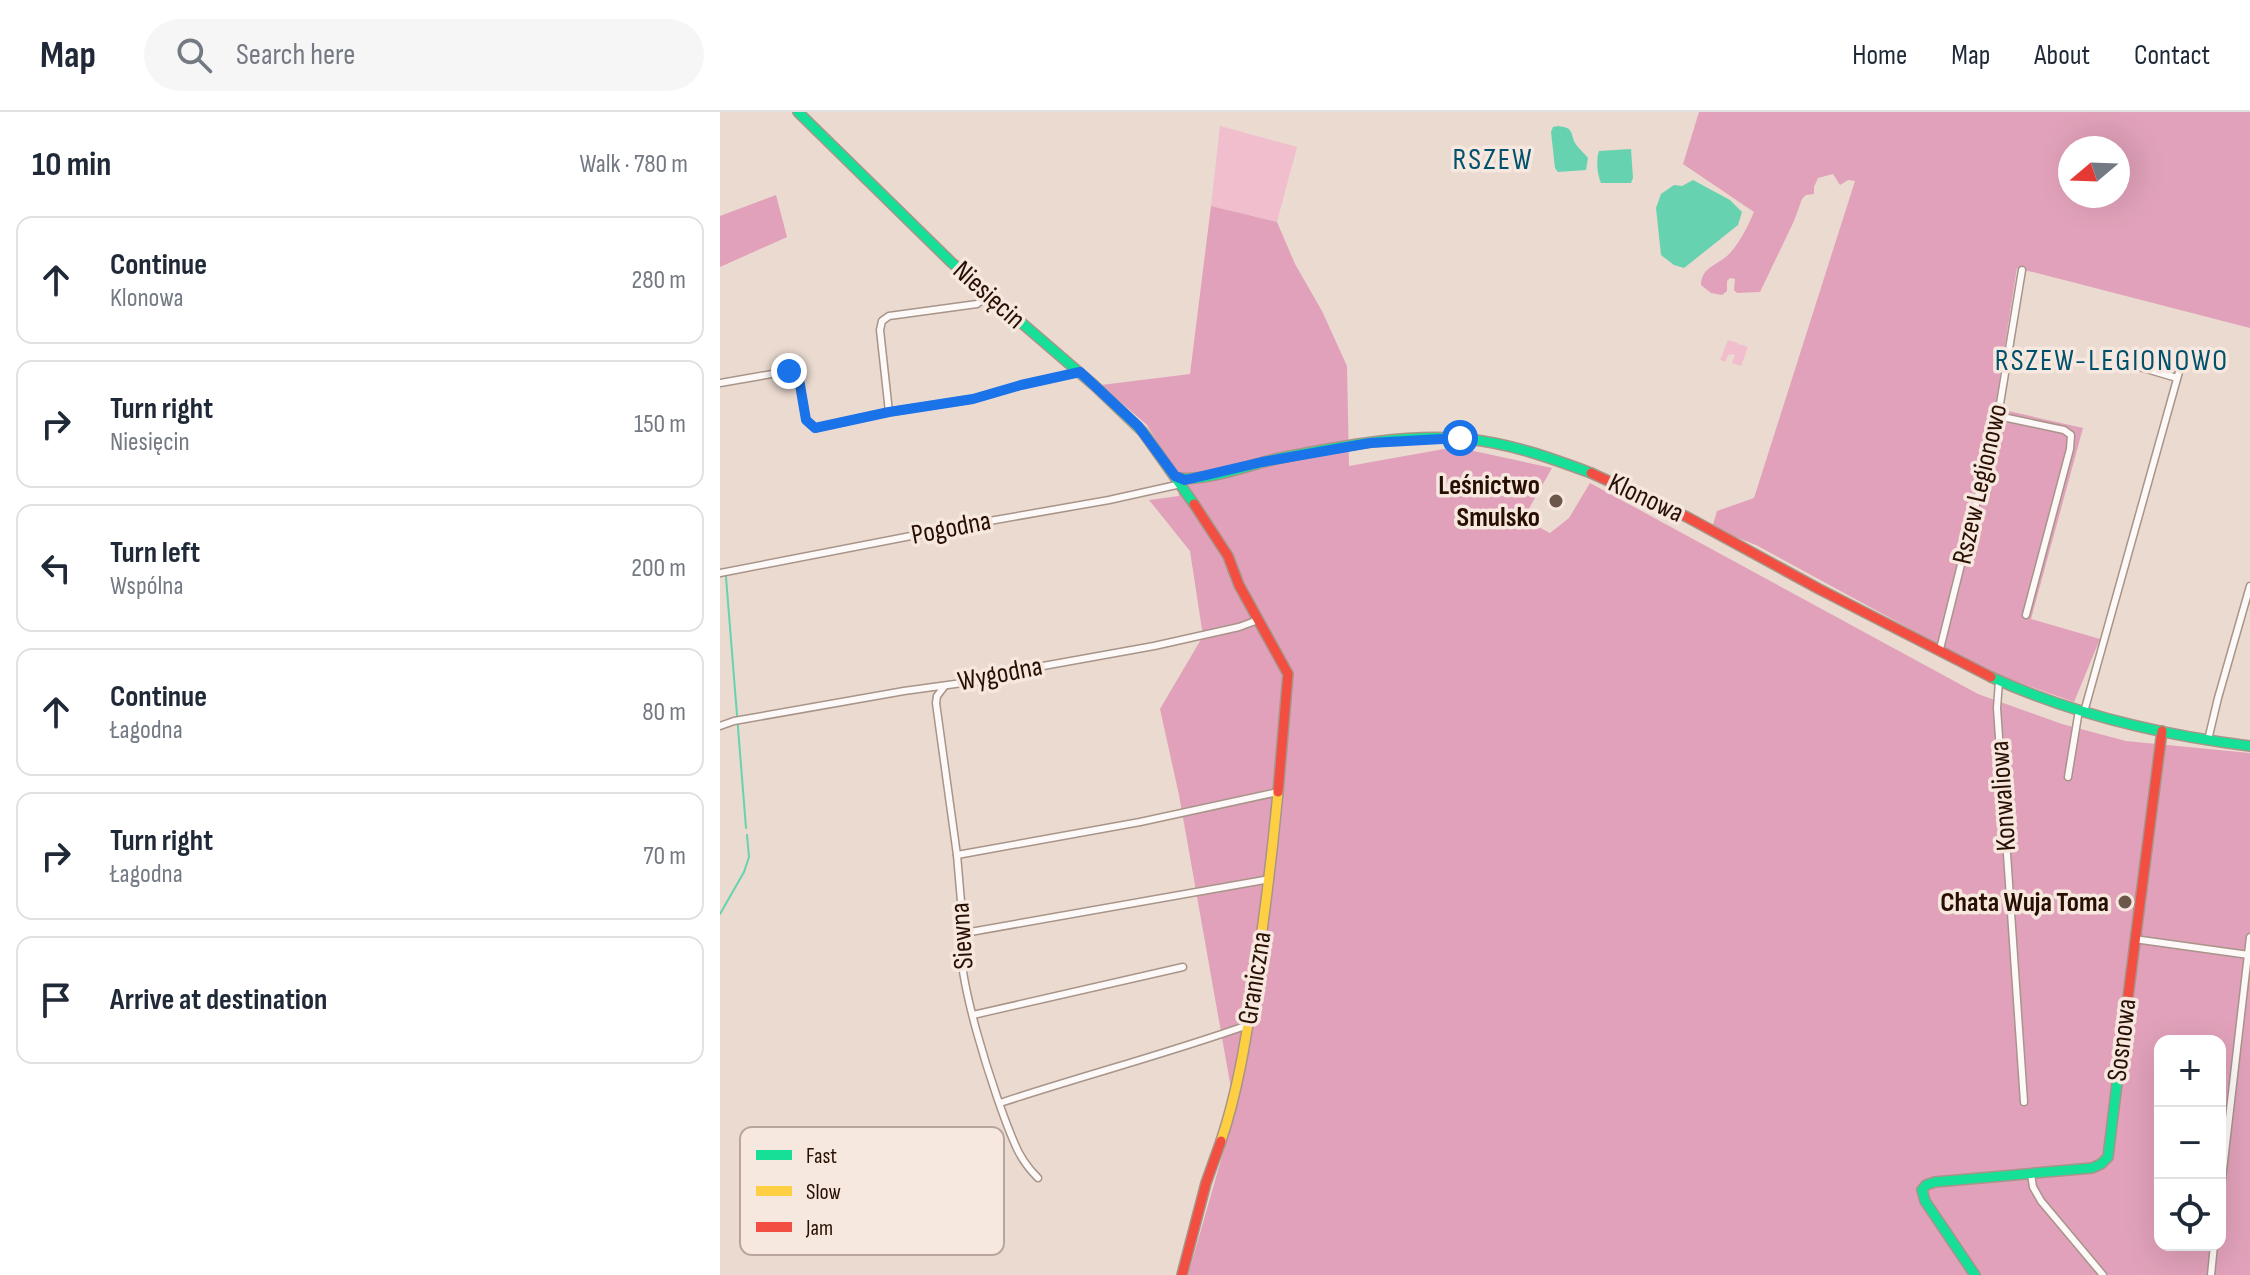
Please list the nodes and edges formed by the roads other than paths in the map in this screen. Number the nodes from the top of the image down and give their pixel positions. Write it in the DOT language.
graph roads {
  1 [pos="798,112"];
  2 [pos="2022,270"];
  3 [pos="988,295"];
  4 [pos="2184,354"];
  5 [pos="2126,363"];
  6 [pos="1080,372"];
  7 [pos="2177,378"];
  8 [pos="720,383"];
  9 [pos="889,412"];
  10 [pos="1998,416"];
  11 [pos="1179,481"];
  12 [pos="720,573"];
  13 [pos="2250,586"];
  14 [pos="2248,597"];
  15 [pos="2026,615"];
  16 [pos="1258,620"];
  17 [pos="1940,649"];
  18 [pos="1288,674"];
  19 [pos="1999,681"];
  20 [pos="947,685"];
  21 [pos="2082,711"];
  22 [pos="720,726"];
  23 [pos="2162,731"];
  24 [pos="2208,740"];
  25 [pos="2250,746"];
  26 [pos="2068,777"];
  27 [pos="1278,792"];
  28 [pos="957,855"];
  29 [pos="1270,879"];
  30 [pos="959,934"];
  31 [pos="2250,937"];
  32 [pos="2134,939"];
  33 [pos="2249,955"];
  34 [pos="1183,967"];
  35 [pos="973,1015"];
  36 [pos="1248,1025"];
  37 [pos="2024,1102"];
  38 [pos="1000,1103"];
  39 [pos="2031,1174"];
  40 [pos="1038,1178"];
  41 [pos="2222,1179"];
  42 [pos="2213,1251"];
  43 [pos="1182,1275"];
  44 [pos="1975,1275"];
  45 [pos="2103,1275"];
  46 [pos="2211,1275"];
  1 -- 3 [label="street, Niesięcin"];
  2 -- 10 [label="street, Rszew Legionowo"];
  3 -- 6 [label="street, Niesięcin"];
  3 -- 9 [label="street"];
  4 -- 7 [label="street"];
  5 -- 7 [label="street"];
  6 -- 9 [label="street"];
  6 -- 11 [label="street, Niesięcin"];
  7 -- 21 [label="street"];
  8 -- 9 [label="street"];
  10 -- 15 [label="street"];
  10 -- 17 [label="street, Rszew Legionowo"];
  11 -- 12 [label="street, Pogodna"];
  11 -- 16 [label="street, Niesięcin"];
  11 -- 17 [label="street, Klonowa"];
  13 -- 14 [label="street"];
  14 -- 24 [label="street"];
  16 -- 18 [label="street, Niesięcin"];
  16 -- 20 [label="street, Wygodna"];
  17 -- 19 [label="street, Klonowa"];
  18 -- 27 [label="street, Graniczna"];
  19 -- 21 [label="street, Klonowa"];
  19 -- 37 [label="street, Konwaliowa"];
  20 -- 22 [label="street, Wygodna"];
  20 -- 28 [label="street, Siewna"];
  21 -- 23 [label="street, Klonowa"];
  21 -- 26 [label="street"];
  23 -- 24 [label="street, Klonowa"];
  23 -- 32 [label="street, Sosnowa"];
  24 -- 25 [label="street, Klonowa"];
  27 -- 28 [label="street"];
  27 -- 29 [label="street, Graniczna"];
  28 -- 30 [label="street, Siewna"];
  29 -- 30 [label="street"];
  29 -- 36 [label="street, Graniczna"];
  30 -- 35 [label="street, Siewna"];
  31 -- 33 [label="street"];
  32 -- 33 [label="street"];
  32 -- 39 [label="street, Sosnowa"];
  33 -- 41 [label="street"];
  34 -- 35 [label="street"];
  35 -- 38 [label="street, Siewna"];
  36 -- 38 [label="street"];
  36 -- 43 [label="street, Graniczna"];
  38 -- 40 [label="street, Siewna"];
  39 -- 44 [label="street, Sosnowa"];
  39 -- 45 [label="street"];
  42 -- 46 [label="street"];
}
